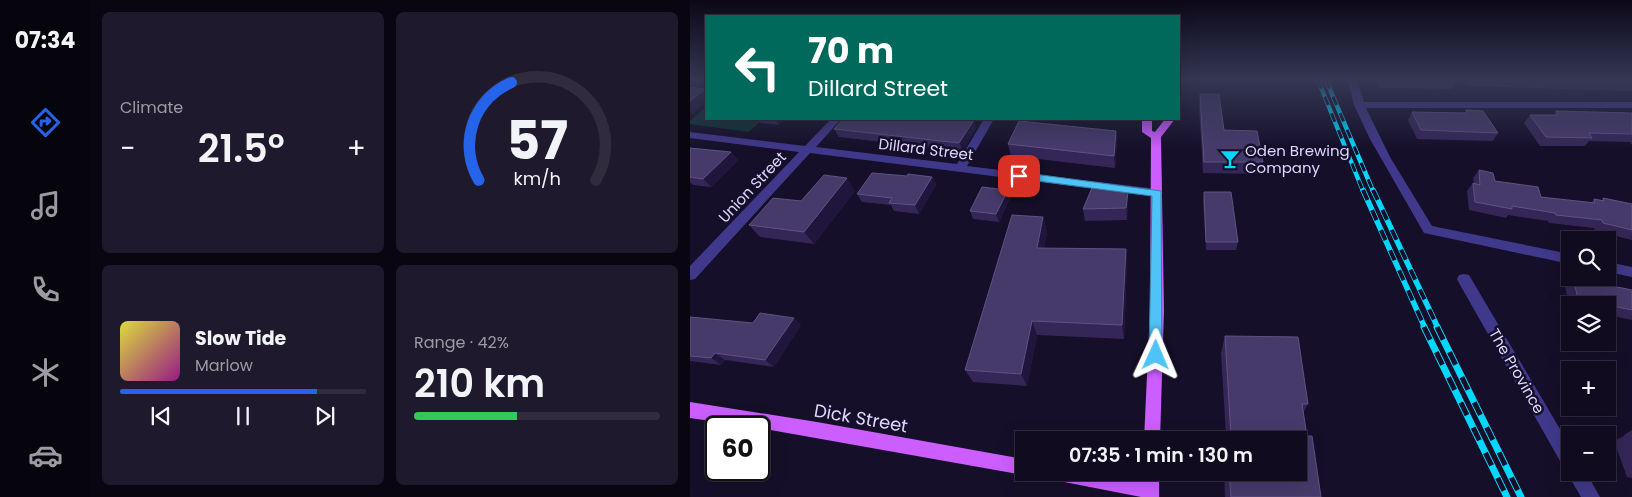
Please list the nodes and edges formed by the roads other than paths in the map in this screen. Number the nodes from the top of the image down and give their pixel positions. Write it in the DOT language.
graph roads {
  1 [pos="1359,105"];
  2 [pos="1632,105"];
  3 [pos="835,120"];
  4 [pos="988,120"];
  5 [pos="1147,120"];
  6 [pos="1169,120"];
  7 [pos="690,135"];
  8 [pos="1156,137"];
  9 [pos="807,149"];
  10 [pos="960,168"];
  11 [pos="1157,193"];
  12 [pos="1561,257"];
  13 [pos="1616,269"];
  14 [pos="1632,272"];
  15 [pos="690,275"];
  16 [pos="1464,279"];
  17 [pos="690,410"];
  18 [pos="1152,431"];
  19 [pos="1561,446"];
  20 [pos="1015,465"];
  21 [pos="1116,481"];
  22 [pos="1581,481"];
  23 [pos="1150,486"];
  24 [pos="1591,497"];
  1 -- 2 [label="street"];
  1 -- 12 [label="street"];
  3 -- 9 [label="street, Union Street"];
  4 -- 10 [label="street"];
  5 -- 8 [label="main road"];
  6 -- 8 [label="main road"];
  7 -- 9 [label="street, Dillard Street"];
  8 -- 11 [label="main road"];
  9 -- 10 [label="street, Dillard Street"];
  9 -- 15 [label="street, Union Street"];
  10 -- 11 [label="street, Dillard Street"];
  11 -- 18 [label="main road"];
  13 -- 14 [label="street"];
  16 -- 19 [label="street, The Province"];
  17 -- 20 [label="main road, Dick Street"];
  21 -- 23 [label="main road"];
  22 -- 24 [label="street"];
}
